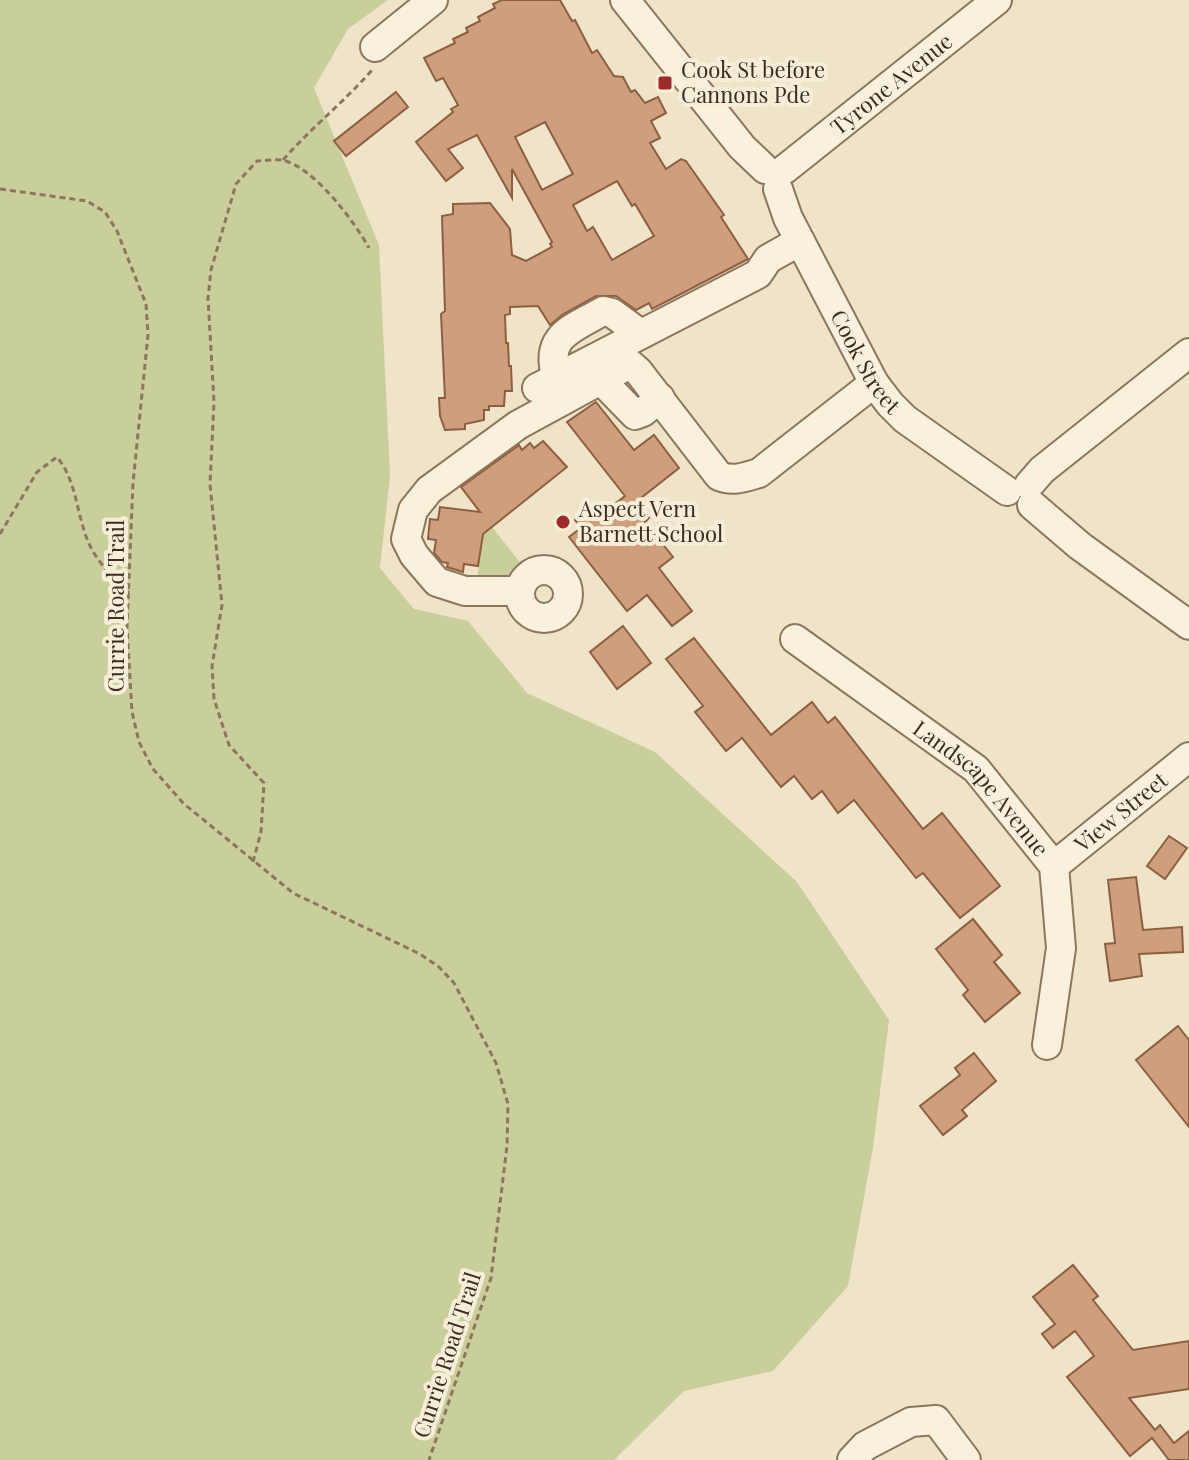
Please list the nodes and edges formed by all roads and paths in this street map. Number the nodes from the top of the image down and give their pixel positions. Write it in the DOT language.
graph roads {
  1 [pos="433,0"];
  2 [pos="625,0"];
  3 [pos="997,0"];
  4 [pos="375,47"];
  5 [pos="283,160"];
  6 [pos="776,176"];
  7 [pos="0,189"];
  8 [pos="800,241"];
  9 [pos="369,248"];
  10 [pos="641,334"];
  11 [pos="1189,353"];
  12 [pos="874,383"];
  13 [pos="1023,494"];
  14 [pos="0,534"];
  15 [pos="520,591"];
  16 [pos="129,593"];
  17 [pos="1189,625"];
  18 [pos="795,639"];
  19 [pos="1189,757"];
  20 [pos="253,862"];
  21 [pos="1054,866"];
  22 [pos="1047,1045"];
  23 [pos="429,1460"];
  24 [pos="852,1460"];
  25 [pos="966,1460"];
  1 -- 4 [label="street"];
  2 -- 6 [label="street, Cook Street"];
  3 -- 6 [label="street, Tyrone Avenue"];
  4 -- 5 [label="path"];
  5 -- 9 [label="path"];
  5 -- 20 [label="path"];
  6 -- 8 [label="street, Cook Street"];
  7 -- 16 [label="path, Currie Road Trail"];
  8 -- 10 [label="street"];
  8 -- 12 [label="street, Cook Street"];
  10 -- 10 [label="street"];
  11 -- 13 [label="street"];
  12 -- 13 [label="street, Cook Street"];
  12 -- 15 [label="street"];
  13 -- 17 [label="street, Cook Street"];
  14 -- 16 [label="path"];
  16 -- 20 [label="path, Currie Road Trail"];
  18 -- 21 [label="street, Landscape Avenue"];
  19 -- 21 [label="street, View Street"];
  20 -- 23 [label="path, Currie Road Trail"];
  21 -- 22 [label="street, Landscape Avenue"];
  24 -- 25 [label="street"];
}
